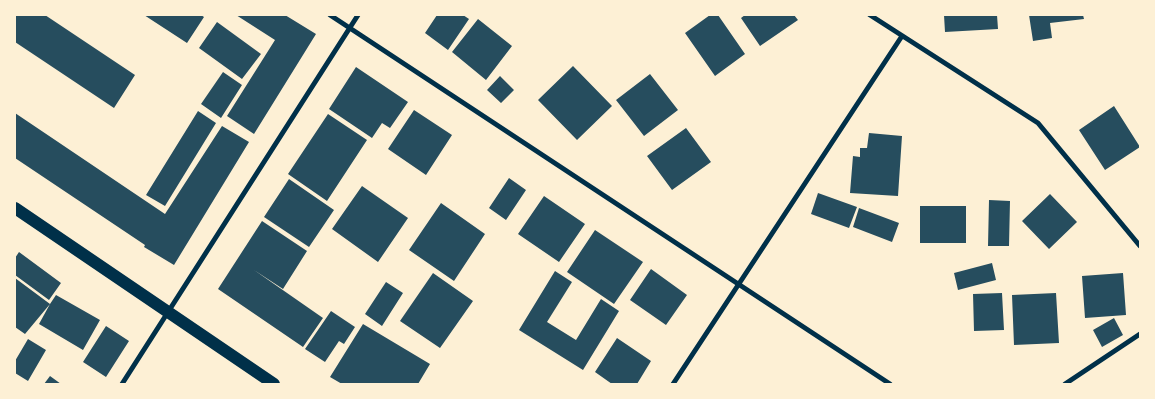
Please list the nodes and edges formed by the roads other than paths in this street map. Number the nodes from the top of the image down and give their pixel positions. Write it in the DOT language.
graph roads {
  1 [pos="330,15"];
  2 [pos="358,15"];
  3 [pos="870,15"];
  4 [pos="350,28"];
  5 [pos="902,36"];
  6 [pos="15,208"];
  7 [pos="1140,246"];
  8 [pos="738,284"];
  9 [pos="169,313"];
  10 [pos="1140,334"];
  11 [pos="122,384"];
  12 [pos="274,384"];
  13 [pos="673,384"];
  14 [pos="890,384"];
  15 [pos="1065,384"];
  1 -- 4 [label="street"];
  2 -- 4 [label="street"];
  3 -- 5 [label="street"];
  4 -- 8 [label="street"];
  4 -- 9 [label="street"];
  5 -- 7 [label="street"];
  5 -- 8 [label="street"];
  6 -- 9 [label="main road"];
  8 -- 13 [label="street"];
  8 -- 14 [label="street"];
  9 -- 11 [label="street"];
  9 -- 12 [label="main road"];
  10 -- 15 [label="street"];
}
